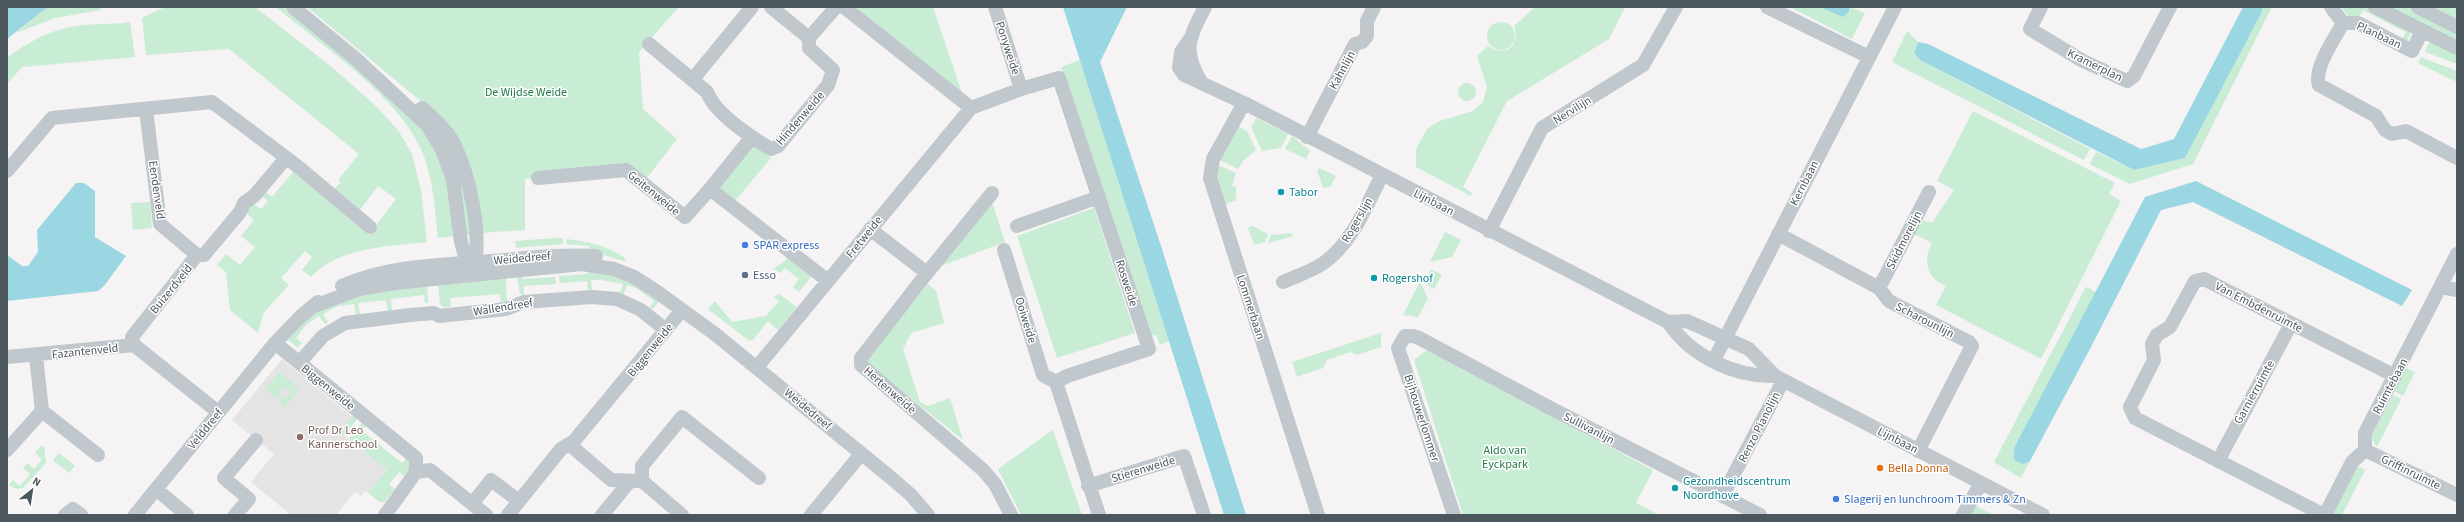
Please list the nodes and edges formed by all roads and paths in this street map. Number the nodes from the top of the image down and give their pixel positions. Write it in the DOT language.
graph roads {
  1 [pos="293,7"];
  2 [pos="752,7"];
  3 [pos="771,7"];
  4 [pos="836,7"];
  5 [pos="844,7"];
  6 [pos="995,7"];
  7 [pos="1205,7"];
  8 [pos="1374,7"];
  9 [pos="1676,7"];
  10 [pos="1767,7"];
  11 [pos="2041,7"];
  12 [pos="2170,7"];
  13 [pos="2331,7"];
  14 [pos="2375,7"];
  15 [pos="2418,7"];
  16 [pos="1894,9"];
  17 [pos="2343,23"];
  18 [pos="2457,27"];
  19 [pos="2422,31"];
  20 [pos="809,38"];
  21 [pos="649,44"];
  22 [pos="2457,48"];
  23 [pos="1872,51"];
  24 [pos="693,79"];
  25 [pos="1021,89"];
  26 [pos="1244,103"];
  27 [pos="971,108"];
  28 [pos="146,110"];
  29 [pos="1307,136"];
  30 [pos="752,138"];
  31 [pos="286,158"];
  32 [pos="2457,158"];
  33 [pos="7,171"];
  34 [pos="1382,175"];
  35 [pos="538,178"];
  36 [pos="710,189"];
  37 [pos="1929,192"];
  38 [pos="992,193"];
  39 [pos="1099,197"];
  40 [pos="1018,226"];
  41 [pos="370,227"];
  42 [pos="870,229"];
  43 [pos="1489,231"];
  44 [pos="1778,234"];
  45 [pos="1004,250"];
  46 [pos="2457,254"];
  47 [pos="197,255"];
  48 [pos="472,269"];
  49 [pos="927,273"];
  50 [pos="828,281"];
  51 [pos="1283,282"];
  52 [pos="2441,287"];
  53 [pos="1879,288"];
  54 [pos="2457,290"];
  55 [pos="682,310"];
  56 [pos="1668,322"];
  57 [pos="2291,324"];
  58 [pos="666,330"];
  59 [pos="1419,338"];
  60 [pos="1726,338"];
  61 [pos="275,343"];
  62 [pos="134,345"];
  63 [pos="36,356"];
  64 [pos="7,357"];
  65 [pos="1714,360"];
  66 [pos="299,363"];
  67 [pos="757,367"];
  68 [pos="2395,376"];
  69 [pos="1779,378"];
  70 [pos="1056,382"];
  71 [pos="42,410"];
  72 [pos="218,412"];
  73 [pos="256,440"];
  74 [pos="570,445"];
  75 [pos="7,450"];
  76 [pos="2365,450"];
  77 [pos="1918,451"];
  78 [pos="861,454"];
  79 [pos="98,455"];
  80 [pos="2218,461"];
  81 [pos="416,472"];
  82 [pos="759,478"];
  83 [pos="636,481"];
  84 [pos="1981,483"];
  85 [pos="1088,486"];
  86 [pos="156,490"];
  87 [pos="1723,495"];
  88 [pos="2457,495"];
  89 [pos="519,501"];
  90 [pos="472,504"];
  91 [pos="65,515"];
  92 [pos="81,515"];
  93 [pos="135,515"];
  94 [pos="187,515"];
  95 [pos="235,515"];
  96 [pos="385,515"];
  97 [pos="486,515"];
  98 [pos="508,515"];
  99 [pos="602,515"];
  100 [pos="682,515"];
  101 [pos="811,515"];
  102 [pos="928,515"];
  103 [pos="1011,515"];
  104 [pos="1099,515"];
  105 [pos="1204,515"];
  106 [pos="1318,515"];
  107 [pos="1454,515"];
  108 [pos="1760,515"];
  109 [pos="1963,515"];
  110 [pos="2043,515"];
  111 [pos="2324,515"];
  1 -- 48 [label="street"];
  2 -- 24 [label="street"];
  3 -- 20 [label="street, Hindenweide"];
  4 -- 20 [label="street"];
  5 -- 27 [label="street"];
  6 -- 25 [label="street, Ponyweide"];
  7 -- 26 [label="street, Lijnbaan"];
  8 -- 29 [label="street, Kahnlijn"];
  9 -- 43 [label="street, Nervilijn"];
  10 -- 23 [label="street"];
  11 -- 12 [label="street, Kramerplan"];
  13 -- 17 [label="street, Planbaan"];
  14 -- 19 [label="street, Planbaan"];
  15 -- 18 [label="street"];
  16 -- 23 [label="street, Kernbaan"];
  17 -- 19 [label="street, Planbaan"];
  17 -- 32 [label="street"];
  19 -- 22 [label="street, Planbaan"];
  20 -- 30 [label="street, Hindenweide"];
  21 -- 24 [label="street, Hindenweide"];
  23 -- 44 [label="street, Kernbaan"];
  24 -- 30 [label="street, Hindenweide"];
  25 -- 27 [label="street, Rosweide"];
  25 -- 39 [label="street, Rosweide"];
  26 -- 29 [label="street, Lijnbaan"];
  26 -- 106 [label="street, Lommerbaan"];
  27 -- 42 [label="street, Fretweide"];
  28 -- 31 [label="street"];
  28 -- 33 [label="street"];
  28 -- 47 [label="street, Eendenveld"];
  29 -- 34 [label="street, Lijnbaan"];
  30 -- 36 [label="street, Geitenweide"];
  31 -- 41 [label="street"];
  31 -- 47 [label="street, Buizerdveld"];
  34 -- 43 [label="street, Lijnbaan"];
  34 -- 51 [label="street, Rogerslijn"];
  35 -- 36 [label="street, Geitenweide"];
  36 -- 50 [label="street"];
  37 -- 53 [label="street, Skidmorelijn"];
  38 -- 49 [label="street"];
  39 -- 40 [label="street"];
  39 -- 70 [label="street, Rosweide"];
  42 -- 49 [label="street"];
  42 -- 50 [label="street, Fretweide"];
  43 -- 56 [label="street, Lijnbaan"];
  44 -- 53 [label="street, Scharounlijn"];
  44 -- 60 [label="street, Kernbaan"];
  45 -- 70 [label="street, Ooiweide"];
  46 -- 52 [label="street, Ruimtebaan"];
  47 -- 62 [label="street, Buizerdveld"];
  48 -- 55 [label="street, Weidedreef"];
  48 -- 55 [label="street, Weidedreef"];
  48 -- 61 [label="street"];
  49 -- 103 [label="street, Hertenweide"];
  50 -- 67 [label="street, Fretweide"];
  52 -- 54 [label="street"];
  52 -- 68 [label="street, Ruimtebaan"];
  53 -- 77 [label="street, Scharounlijn"];
  55 -- 58 [label="street, Biggenweide"];
  55 -- 67 [label="street, Weidedreef"];
  56 -- 60 [label="street, Lijnbaan"];
  56 -- 65 [label="street, Lijnbaan"];
  57 -- 68 [label="street, Van Embdenruimte"];
  57 -- 80 [label="street, Garnierruimte"];
  57 -- 80 [label="street, Van Embdenruimte"];
  58 -- 66 [label="street, Wallendreef"];
  58 -- 74 [label="street, Biggenweide"];
  59 -- 87 [label="street, Sullivanlijn"];
  59 -- 107 [label="street, Bijhouwerlommer"];
  60 -- 65 [label="street, Kernbaan"];
  60 -- 69 [label="street, Lijnbaan"];
  61 -- 66 [label="street, Biggenweide"];
  61 -- 72 [label="street, Velddreef"];
  62 -- 63 [label="street, Fazantenveld"];
  62 -- 72 [label="street"];
  63 -- 64 [label="street, Fazantenveld"];
  63 -- 71 [label="street, Fazantenveld"];
  65 -- 69 [label="street, Lijnbaan"];
  66 -- 81 [label="street, Biggenweide"];
  67 -- 78 [label="street, Weidedreef"];
  68 -- 76 [label="street, Ruimtebaan"];
  69 -- 77 [label="street, Lijnbaan"];
  69 -- 87 [label="street, Renzo Pianolijn"];
  70 -- 85 [label="street"];
  71 -- 75 [label="street"];
  71 -- 79 [label="street"];
  72 -- 86 [label="street, Velddreef"];
  73 -- 95 [label="street"];
  74 -- 83 [label="street"];
  74 -- 89 [label="street, Biggenweide"];
  76 -- 88 [label="street, Griffinruimte"];
  76 -- 111 [label="street"];
  77 -- 84 [label="street, Lijnbaan"];
  78 -- 101 [label="street"];
  78 -- 102 [label="street, Weidedreef"];
  80 -- 111 [label="street, Van Embdenruimte"];
  81 -- 90 [label="street"];
  81 -- 96 [label="street"];
  82 -- 83 [label="street"];
  83 -- 99 [label="street"];
  83 -- 100 [label="street"];
  84 -- 109 [label="street"];
  84 -- 110 [label="street, Lijnbaan"];
  85 -- 104 [label="street"];
  85 -- 105 [label="street, Stierenweide"];
  86 -- 93 [label="street, Velddreef"];
  86 -- 94 [label="street"];
  87 -- 108 [label="street, Sullivanlijn"];
  89 -- 90 [label="street"];
  89 -- 98 [label="street, Biggenweide"];
  90 -- 97 [label="street"];
  91 -- 92 [label="street"];
}
